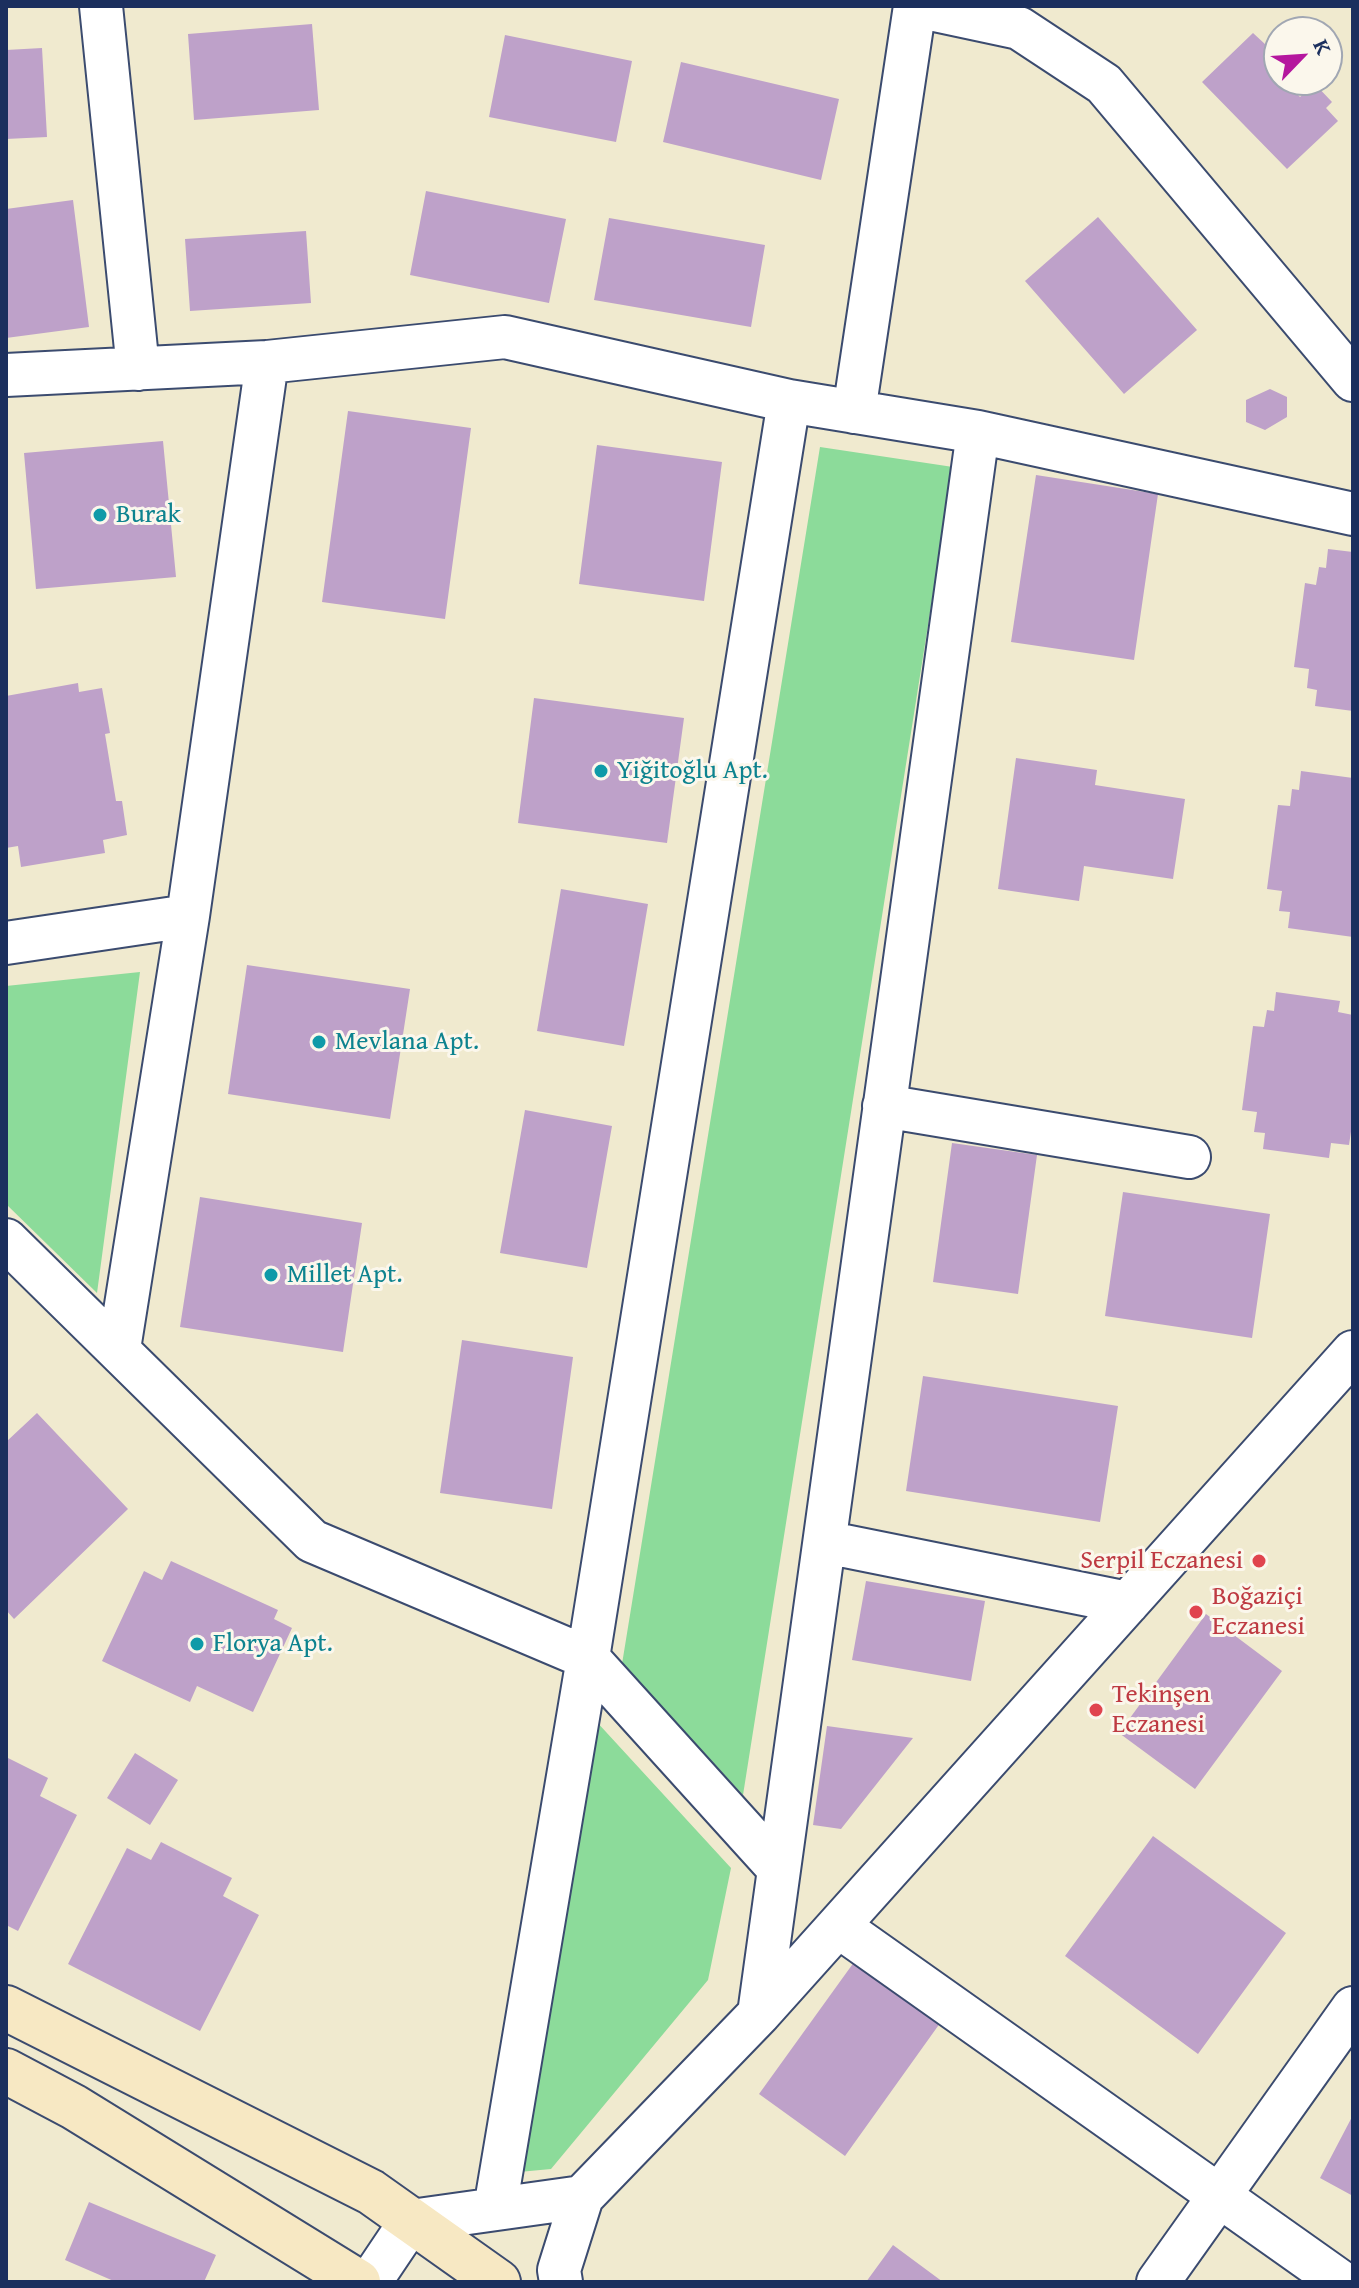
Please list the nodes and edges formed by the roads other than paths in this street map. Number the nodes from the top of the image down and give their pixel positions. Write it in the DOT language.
graph roads {
  1 [pos="101,6"];
  2 [pos="916,6"];
  3 [pos="267,362"];
  4 [pos="138,369"];
  5 [pos="6,375"];
  6 [pos="1353,380"];
  7 [pos="789,401"];
  8 [pos="854,412"];
  9 [pos="978,432"];
  10 [pos="1353,514"];
  11 [pos="188,916"];
  12 [pos="6,943"];
  13 [pos="884,1106"];
  14 [pos="1189,1157"];
  15 [pos="6,1240"];
  16 [pos="119,1349"];
  17 [pos="1353,1352"];
  18 [pos="825,1542"];
  19 [pos="1128,1603"];
  20 [pos="588,1658"];
  21 [pos="779,1869"];
  22 [pos="838,1926"];
  23 [pos="6,2008"];
  24 [pos="1353,2008"];
  25 [pos="759,2014"];
  26 [pos="6,2071"];
  27 [pos="582,2197"];
  28 [pos="1220,2197"];
  29 [pos="495,2209"];
  30 [pos="411,2221"];
  31 [pos="358,2282"];
  32 [pos="370,2282"];
  33 [pos="498,2282"];
  34 [pos="561,2282"];
  35 [pos="1158,2282"];
  36 [pos="1341,2282"];
  1 -- 4 [label="street"];
  2 -- 6 [label="street"];
  2 -- 8 [label="street"];
  3 -- 4 [label="street"];
  3 -- 7 [label="street"];
  3 -- 11 [label="street"];
  4 -- 5 [label="street"];
  7 -- 8 [label="street"];
  7 -- 20 [label="street"];
  8 -- 9 [label="street"];
  9 -- 10 [label="street"];
  9 -- 13 [label="street"];
  11 -- 12 [label="street"];
  11 -- 16 [label="street"];
  13 -- 14 [label="street"];
  13 -- 18 [label="street"];
  15 -- 16 [label="street"];
  16 -- 20 [label="street"];
  17 -- 19 [label="street"];
  18 -- 19 [label="street"];
  18 -- 21 [label="street"];
  19 -- 22 [label="street"];
  20 -- 21 [label="street"];
  20 -- 29 [label="street"];
  21 -- 25 [label="street"];
  22 -- 25 [label="street"];
  22 -- 28 [label="street"];
  23 -- 30 [label="main road"];
  24 -- 28 [label="street"];
  25 -- 27 [label="street"];
  26 -- 31 [label="main road"];
  27 -- 29 [label="street"];
  27 -- 34 [label="street"];
  28 -- 35 [label="street"];
  28 -- 36 [label="street"];
  29 -- 30 [label="street"];
  30 -- 32 [label="street"];
  30 -- 33 [label="main road"];
}
